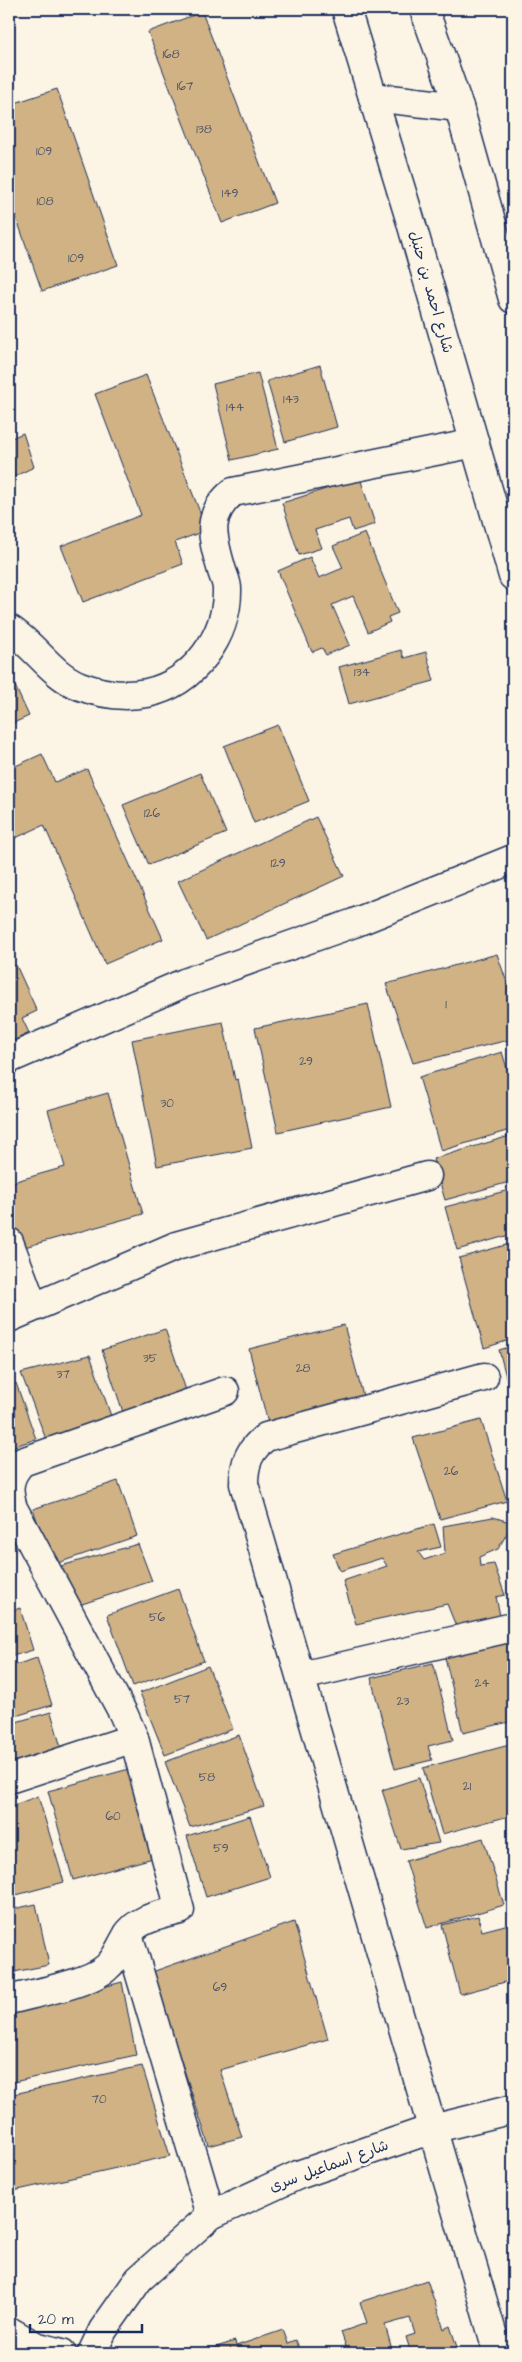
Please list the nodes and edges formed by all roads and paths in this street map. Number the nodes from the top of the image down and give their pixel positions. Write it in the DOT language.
graph roads {
  1 [pos="346,9"];
  2 [pos="424,9"];
  3 [pos="373,97"];
  4 [pos="458,107"];
  5 [pos="513,299"];
  6 [pos="475,443"];
  7 [pos="513,576"];
  8 [pos="9,629"];
  9 [pos="513,859"];
  10 [pos="9,1059"];
  11 [pos="427,1176"];
  12 [pos="9,1242"];
  13 [pos="33,1306"];
  14 [pos="9,1318"];
  15 [pos="484,1377"];
  16 [pos="225,1391"];
  17 [pos="11,1508"];
  18 [pos="513,1627"];
  19 [pos="301,1676"];
  20 [pos="134,1738"];
  21 [pos="9,1779"];
  22 [pos="128,1934"];
  23 [pos="9,2000"];
  24 [pos="513,2109"];
  25 [pos="432,2129"];
  26 [pos="211,2215"];
  27 [pos="9,2331"];
  28 [pos="62,2353"];
  29 [pos="92,2353"];
  30 [pos="498,2353"];
  1 -- 3 [label="street, شارع احمد بن حنبل"];
  2 -- 4 [label="street"];
  3 -- 4 [label="street"];
  3 -- 6 [label="street, شارع احمد بن حنبل"];
  4 -- 5 [label="street"];
  6 -- 7 [label="street, شارع احمد بن حنبل"];
  6 -- 8 [label="street"];
  9 -- 10 [label="street"];
  11 -- 13 [label="street"];
  12 -- 13 [label="street"];
  13 -- 14 [label="street"];
  15 -- 19 [label="street"];
  16 -- 17 [label="street"];
  17 -- 20 [label="street"];
  18 -- 19 [label="street"];
  19 -- 25 [label="street"];
  20 -- 21 [label="street"];
  20 -- 22 [label="street"];
  22 -- 23 [label="street"];
  22 -- 26 [label="street"];
  24 -- 25 [label="street, شارع اسماعيل سرى"];
  25 -- 26 [label="street, شارع اسماعيل سرى"];
  25 -- 30 [label="street"];
  26 -- 29 [label="street, شارع اسماعيل سرى"];
  27 -- 28 [label="street"];
}
